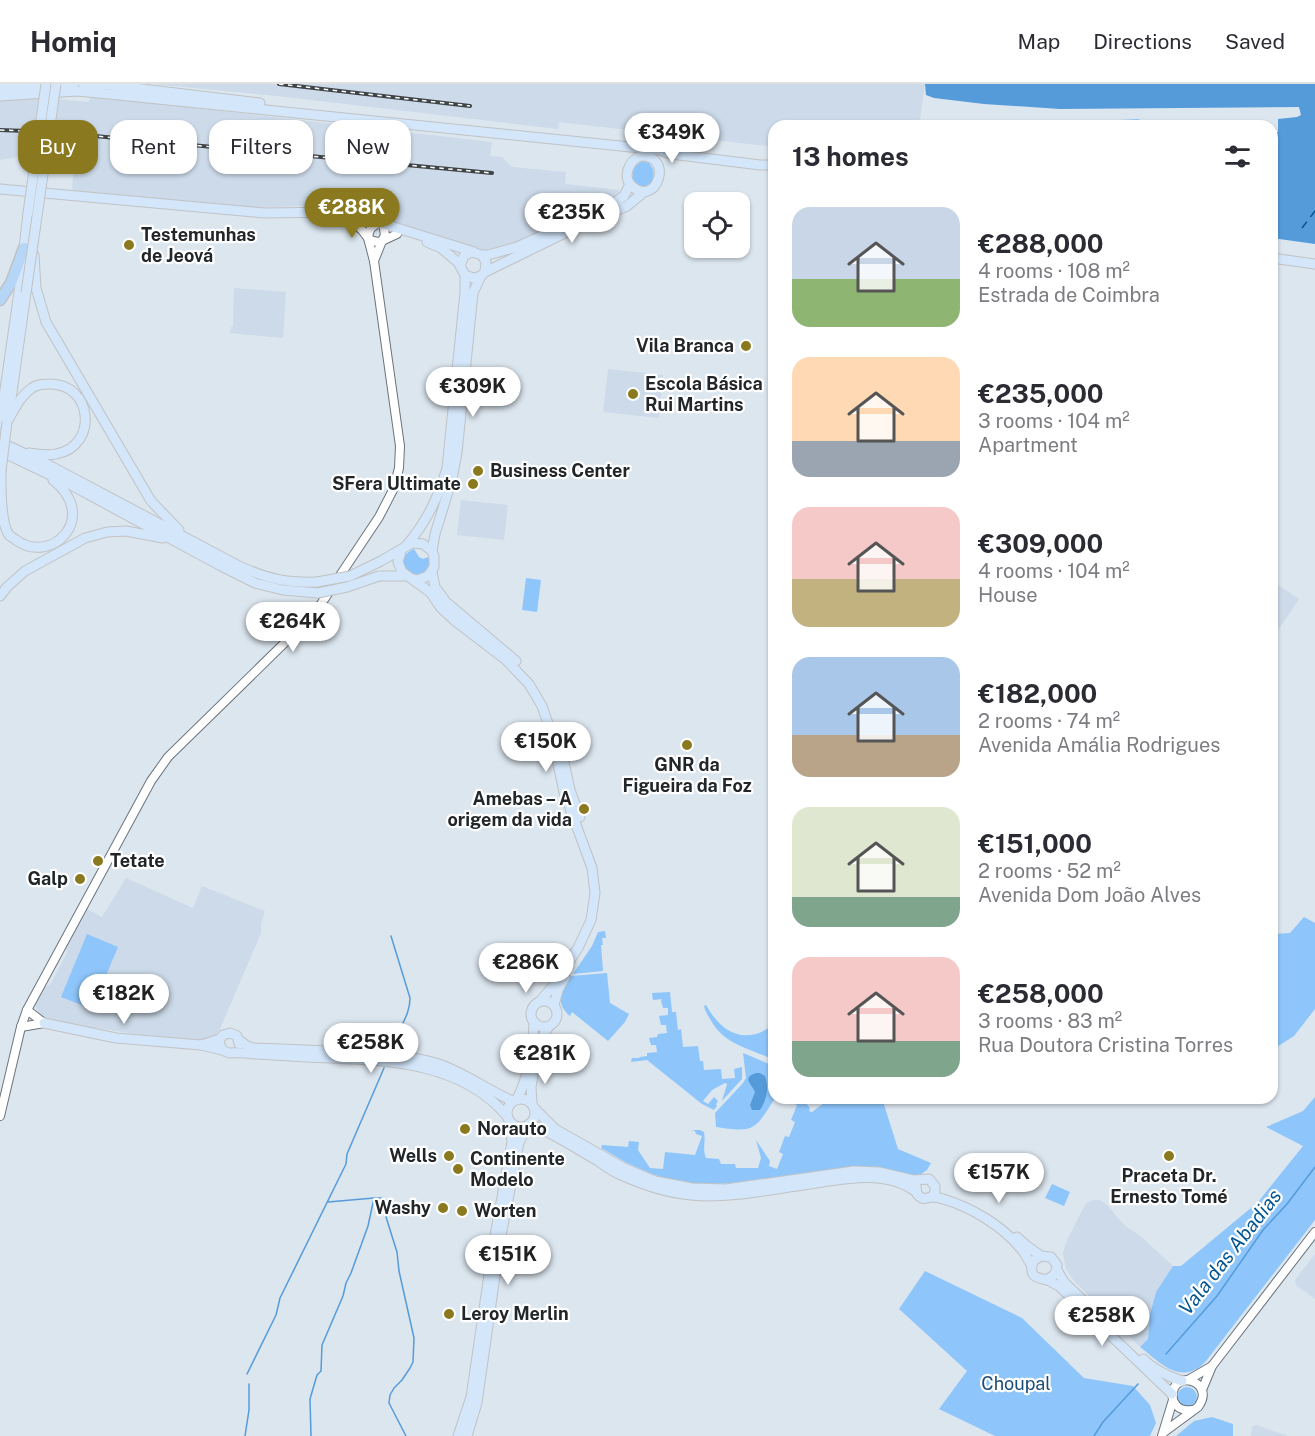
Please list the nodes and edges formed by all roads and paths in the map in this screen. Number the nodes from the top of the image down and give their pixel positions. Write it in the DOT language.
graph roads {
  1 [pos="46,84"];
  2 [pos="56,84"];
  3 [pos="74,84"];
  4 [pos="83,84"];
  5 [pos="0,88"];
  6 [pos="109,89"];
  7 [pos="0,96"];
  8 [pos="619,146"];
  9 [pos="671,154"];
  10 [pos="644,156"];
  11 [pos="630,164"];
  12 [pos="658,165"];
  13 [pos="768,165"];
  14 [pos="630,184"];
  15 [pos="0,189"];
  16 [pos="644,192"];
  17 [pos="339,212"];
  18 [pos="380,226"];
  19 [pos="397,234"];
  20 [pos="368,238"];
  21 [pos="382,241"];
  22 [pos="28,248"];
  23 [pos="478,253"];
  24 [pos="1278,259"];
  25 [pos="374,261"];
  26 [pos="460,264"];
  27 [pos="1315,264"];
  28 [pos="483,274"];
  29 [pos="465,275"];
  30 [pos="0,300"];
  31 [pos="2,422"];
  32 [pos="0,442"];
  33 [pos="0,451"];
  34 [pos="21,452"];
  35 [pos="37,468"];
  36 [pos="1,471"];
  37 [pos="0,476"];
  38 [pos="183,540"];
  39 [pos="404,548"];
  40 [pos="432,551"];
  41 [pos="432,572"];
  42 [pos="409,578"];
  43 [pos="317,588"];
  44 [pos="0,596"];
  45 [pos="540,1001"];
  46 [pos="554,1005"];
  47 [pos="27,1010"];
  48 [pos="534,1022"];
  49 [pos="44,1023"];
  50 [pos="549,1026"];
  51 [pos="21,1027"];
  52 [pos="220,1038"];
  53 [pos="239,1040"];
  54 [pos="201,1045"];
  55 [pos="222,1050"];
  56 [pos="232,1053"];
  57 [pos="515,1100"];
  58 [pos="534,1106"];
  59 [pos="0,1116"];
  60 [pos="508,1118"];
  61 [pos="528,1125"];
  62 [pos="919,1181"];
  63 [pos="935,1185"];
  64 [pos="916,1192"];
  65 [pos="932,1197"];
  66 [pos="1315,1232"];
  67 [pos="1041,1256"];
  68 [pos="1032,1266"];
  69 [pos="1057,1270"];
  70 [pos="1047,1280"];
  71 [pos="1212,1366"];
  72 [pos="1185,1380"];
  73 [pos="1202,1390"];
  74 [pos="1172,1397"];
  75 [pos="1192,1410"];
  76 [pos="1163,1434"];
  77 [pos="458,1436"];
  78 [pos="467,1436"];
  1 -- 22 [label="main road, bridge"];
  2 -- 22 [label="main road, bridge"];
  3 -- 5 [label="main road"];
  4 -- 6 [label="main road"];
  6 -- 7 [label="main road"];
  6 -- 8 [label="main road"];
  8 -- 9 [label="main road"];
  8 -- 10 [label="main road"];
  8 -- 11 [label="main road"];
  9 -- 10 [label="main road"];
  9 -- 12 [label="main road"];
  9 -- 13 [label="main road"];
  10 -- 11 [label="main road"];
  10 -- 12 [label="main road"];
  11 -- 14 [label="main road"];
  12 -- 16 [label="main road"];
  14 -- 16 [label="main road"];
  14 -- 23 [label="main road"];
  15 -- 17 [label="main road"];
  16 -- 28 [label="main road"];
  17 -- 18 [label="main road"];
  17 -- 20 [label="street"];
  18 -- 19 [label="main road"];
  18 -- 20 [label="street"];
  18 -- 21 [label="street"];
  18 -- 23 [label="main road"];
  19 -- 21 [label="street"];
  19 -- 26 [label="main road"];
  20 -- 21 [label="street"];
  20 -- 25 [label="street"];
  21 -- 25 [label="street"];
  22 -- 30 [label="highway"];
  22 -- 31 [label="main road, bridge"];
  22 -- 38 [label="main road, bridge"];
  23 -- 26 [label="main road"];
  23 -- 28 [label="main road"];
  24 -- 27 [label="main road"];
  25 -- 47 [label="street"];
  26 -- 29 [label="main road"];
  28 -- 29 [label="main road"];
  28 -- 40 [label="main road"];
  29 -- 39 [label="main road"];
  31 -- 34 [label="main road"];
  31 -- 36 [label="main road, bridge"];
  32 -- 34 [label="main road"];
  33 -- 35 [label="main road"];
  34 -- 38 [label="main road"];
  35 -- 36 [label="main road"];
  35 -- 38 [label="main road"];
  36 -- 37 [label="main road"];
  38 -- 43 [label="main road"];
  38 -- 44 [label="main road"];
  39 -- 40 [label="main road"];
  39 -- 42 [label="main road"];
  39 -- 43 [label="main road, bridge"];
  40 -- 41 [label="main road"];
  41 -- 42 [label="main road"];
  41 -- 46 [label="main road"];
  42 -- 43 [label="main road, bridge"];
  42 -- 45 [label="main road"];
  45 -- 46 [label="main road"];
  45 -- 48 [label="main road"];
  46 -- 50 [label="main road"];
  47 -- 49 [label="street"];
  47 -- 51 [label="street"];
  48 -- 50 [label="main road"];
  48 -- 57 [label="main road"];
  49 -- 51 [label="street"];
  49 -- 54 [label="main road"];
  50 -- 58 [label="main road"];
  51 -- 59 [label="street"];
  52 -- 53 [label="main road"];
  52 -- 54 [label="main road"];
  52 -- 55 [label="main road"];
  53 -- 56 [label="main road"];
  53 -- 57 [label="main road"];
  54 -- 55 [label="main road"];
  55 -- 56 [label="main road"];
  56 -- 60 [label="main road"];
  57 -- 58 [label="main road"];
  57 -- 60 [label="main road"];
  58 -- 61 [label="main road"];
  58 -- 62 [label="main road"];
  60 -- 61 [label="main road"];
  60 -- 77 [label="main road"];
  61 -- 64 [label="main road"];
  61 -- 78 [label="main road"];
  62 -- 63 [label="main road"];
  62 -- 64 [label="main road"];
  63 -- 65 [label="main road"];
  63 -- 67 [label="main road"];
  64 -- 65 [label="main road"];
  65 -- 68 [label="main road"];
  66 -- 71 [label="street"];
  67 -- 68 [label="main road"];
  67 -- 69 [label="main road"];
  68 -- 70 [label="main road"];
  69 -- 70 [label="main road"];
  69 -- 72 [label="main road"];
  70 -- 74 [label="main road"];
  71 -- 72 [label="street"];
  71 -- 73 [label="street"];
  72 -- 73 [label="street"];
  72 -- 74 [label="street"];
  73 -- 75 [label="street"];
  74 -- 75 [label="street"];
  74 -- 76 [label="street"];
  75 -- 76 [label="street"];
}
